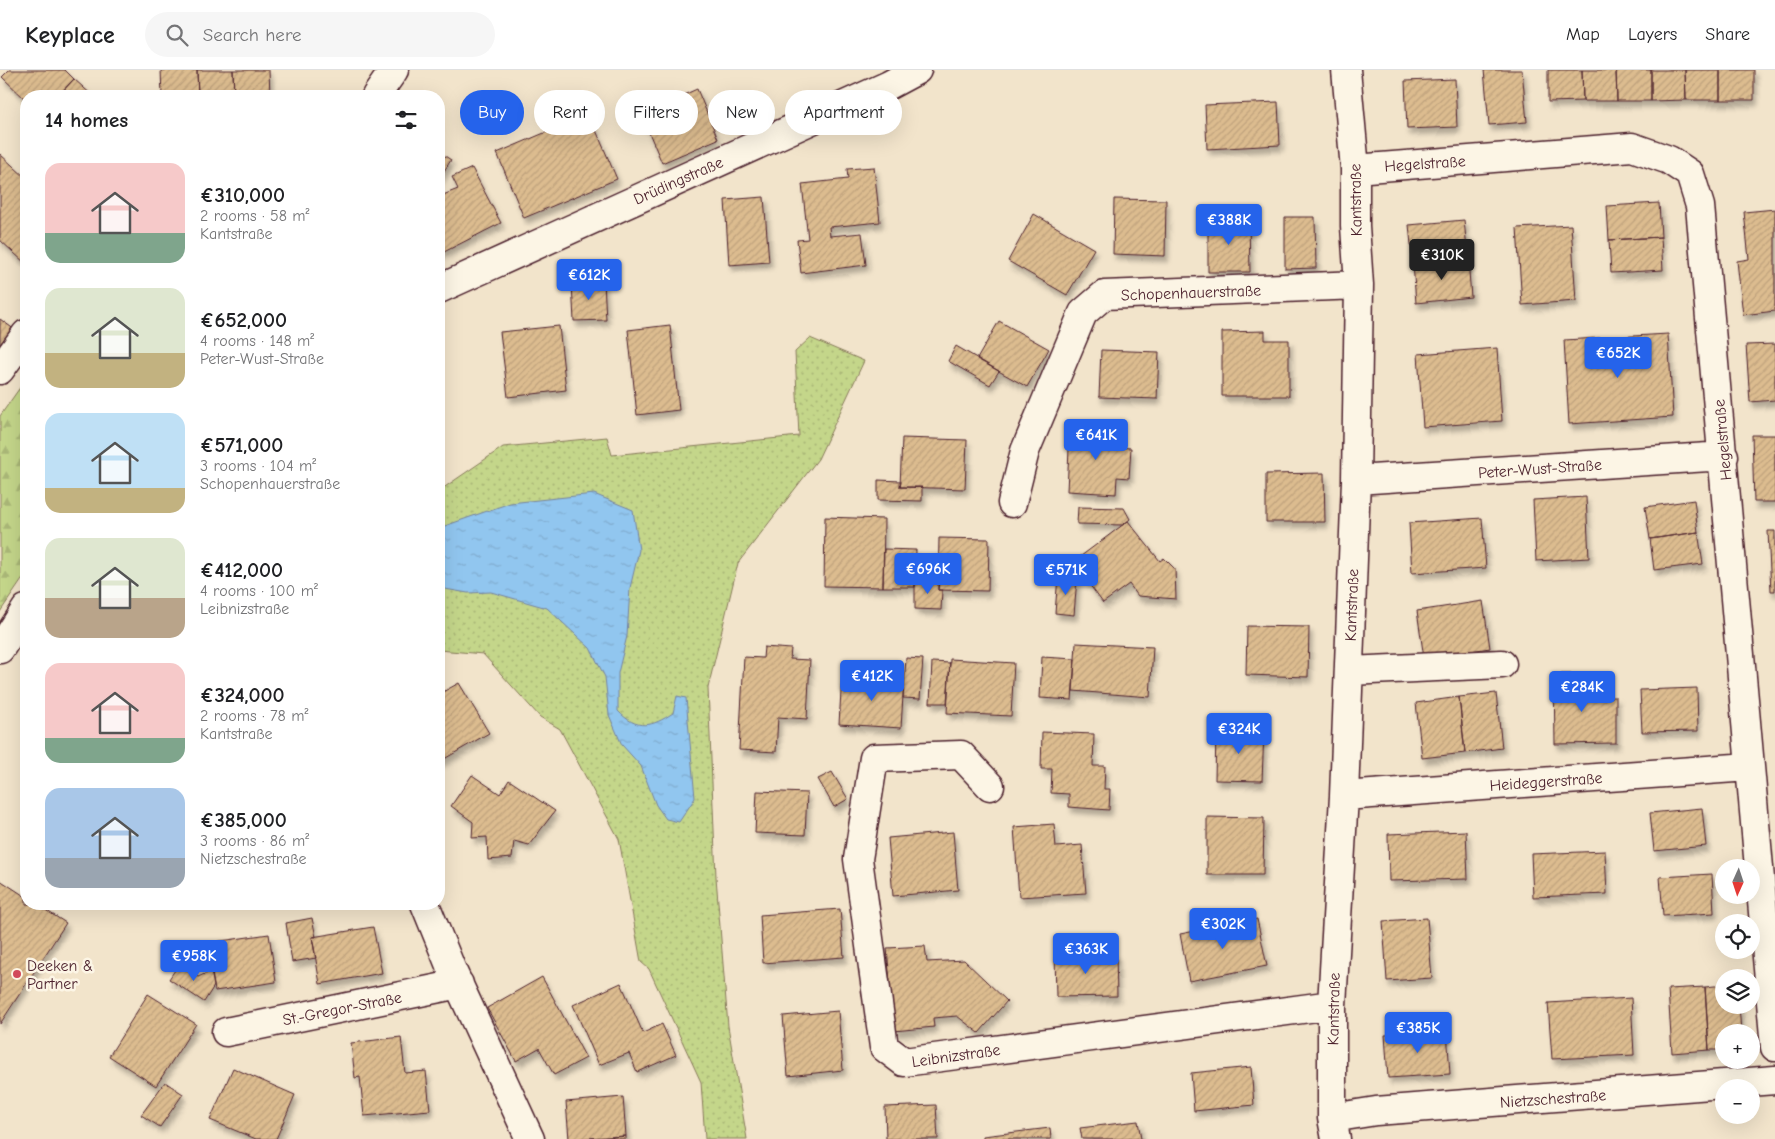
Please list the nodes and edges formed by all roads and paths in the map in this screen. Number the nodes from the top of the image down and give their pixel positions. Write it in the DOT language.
graph roads {
  1 [pos="394,70"];
  2 [pos="917,70"];
  3 [pos="1346,70"];
  4 [pos="380,90"];
  5 [pos="1355,168"];
  6 [pos="445,285"];
  7 [pos="1359,285"];
  8 [pos="20,342"];
  9 [pos="0,370"];
  10 [pos="1724,456"];
  11 [pos="1356,480"];
  12 [pos="1012,503"];
  13 [pos="20,618"];
  14 [pos="0,649"];
  15 [pos="1502,664"];
  16 [pos="1348,671"];
  17 [pos="1749,767"];
  18 [pos="990,786"];
  19 [pos="1344,796"];
  20 [pos="428,910"];
  21 [pos="459,984"];
  22 [pos="1332,1005"];
  23 [pos="226,1032"];
  24 [pos="1775,1047"];
  25 [pos="1775,1080"];
  26 [pos="1334,1129"];
  27 [pos="530,1139"];
  1 -- 4 [label="street"];
  2 -- 6 [label="street, Drüdingstraße"];
  3 -- 5 [label="street, Kantstraße"];
  5 -- 7 [label="street, Kantstraße"];
  5 -- 10 [label="street, Hegelstraße"];
  7 -- 11 [label="street, Kantstraße"];
  7 -- 12 [label="street, Schopenhauerstraße"];
  8 -- 9 [label="street"];
  10 -- 11 [label="street, Peter-Wust-Straße"];
  10 -- 17 [label="street, Hegelstraße"];
  11 -- 16 [label="street, Kantstraße"];
  13 -- 14 [label="street"];
  15 -- 16 [label="street"];
  16 -- 19 [label="street, Kantstraße"];
  17 -- 19 [label="street, Heideggerstraße"];
  17 -- 24 [label="street, Hegelstraße"];
  18 -- 22 [label="street, Leibnizstraße"];
  19 -- 22 [label="street, Kantstraße"];
  20 -- 21 [label="street"];
  21 -- 23 [label="street, St.-Gregor-Straße"];
  21 -- 27 [label="street"];
  22 -- 26 [label="street, Kantstraße"];
  25 -- 26 [label="street, Nietzschestraße"];
}
